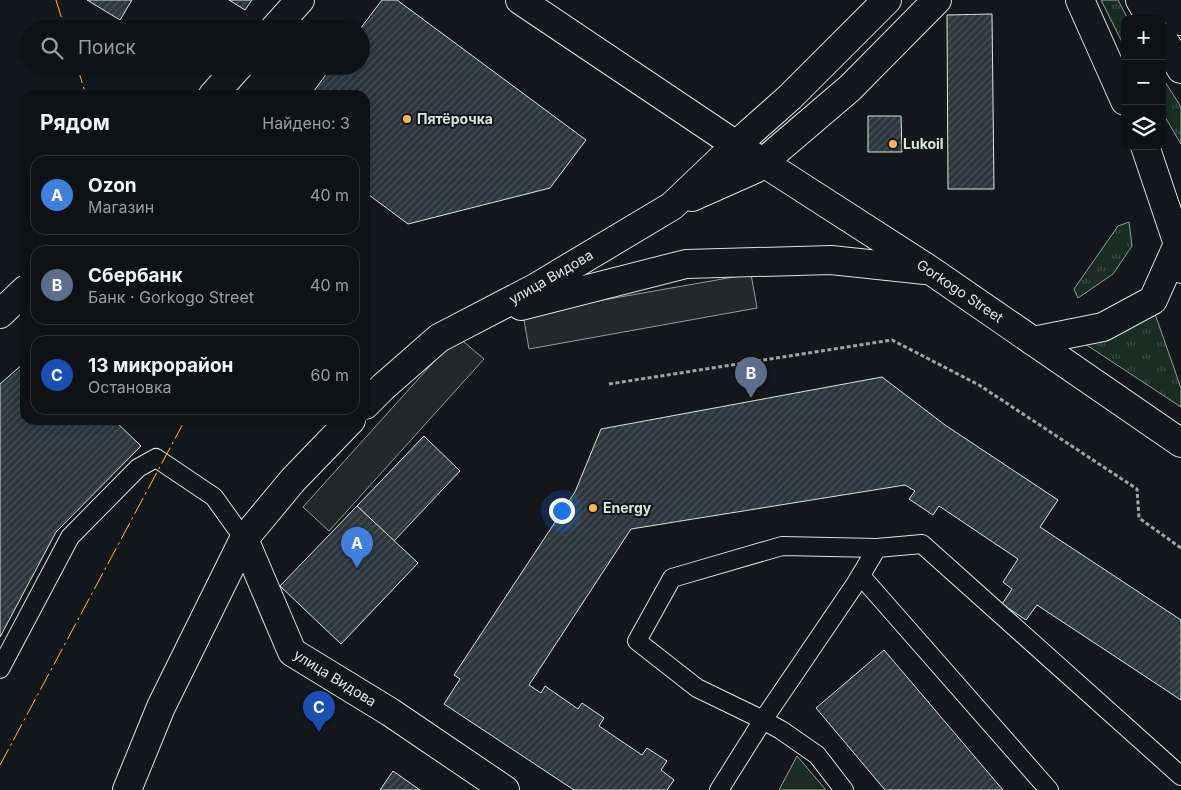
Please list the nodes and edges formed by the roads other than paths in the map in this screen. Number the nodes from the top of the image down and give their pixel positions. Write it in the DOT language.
graph roads {
  1 [pos="300,0"];
  2 [pos="520,0"];
  3 [pos="887,0"];
  4 [pos="937,0"];
  5 [pos="1080,0"];
  6 [pos="1140,0"];
  7 [pos="1168,0"];
  8 [pos="1149,15"];
  9 [pos="282,20"];
  10 [pos="1181,21"];
  11 [pos="1166,44"];
  12 [pos="1181,69"];
  13 [pos="231,75"];
  14 [pos="217,90"];
  15 [pos="1121,92"];
  16 [pos="736,145"];
  17 [pos="1145,150"];
  18 [pos="764,162"];
  19 [pos="672,206"];
  20 [pos="1179,256"];
  21 [pos="930,270"];
  22 [pos="20,295"];
  23 [pos="0,314"];
  24 [pos="479,317"];
  25 [pos="1033,342"];
  26 [pos="370,400"];
  27 [pos="346,425"];
  28 [pos="1181,443"];
  29 [pos="244,539"];
  30 [pos="878,548"];
  31 [pos="861,576"];
  32 [pos="0,669"];
  33 [pos="763,720"];
  34 [pos="1181,776"];
  35 [pos="127,790"];
  36 [pos="504,790"];
  37 [pos="719,790"];
  38 [pos="844,790"];
  39 [pos="1049,790"];
  1 -- 9 [label="main road"];
  2 -- 16 [label="main road, Gorkogo Street"];
  3 -- 16 [label="main road, улица Видова"];
  4 -- 18 [label="main road"];
  5 -- 15 [label="main road"];
  6 -- 8 [label="main road"];
  7 -- 10 [label="main road"];
  11 -- 12 [label="main road"];
  13 -- 14 [label="main road"];
  16 -- 18 [label="main road, Gorkogo Street"];
  16 -- 19 [label="main road, улица Видова"];
  17 -- 20 [label="main road"];
  18 -- 19 [label="main road"];
  18 -- 21 [label="main road, Gorkogo Street"];
  19 -- 24 [label="main road, улица Видова"];
  20 -- 25 [label="main road"];
  21 -- 24 [label="main road"];
  21 -- 25 [label="main road, Gorkogo Street"];
  22 -- 23 [label="main road"];
  24 -- 26 [label="main road, улица Видова"];
  25 -- 28 [label="main road, Gorkogo Street"];
  27 -- 29 [label="main road"];
  29 -- 32 [label="lane"];
  29 -- 35 [label="main road"];
  29 -- 36 [label="main road, улица Видова"];
  30 -- 31 [label="lane"];
  30 -- 33 [label="lane"];
  30 -- 34 [label="lane"];
  31 -- 33 [label="lane"];
  31 -- 39 [label="lane"];
  33 -- 37 [label="lane"];
  33 -- 38 [label="lane"];
}
